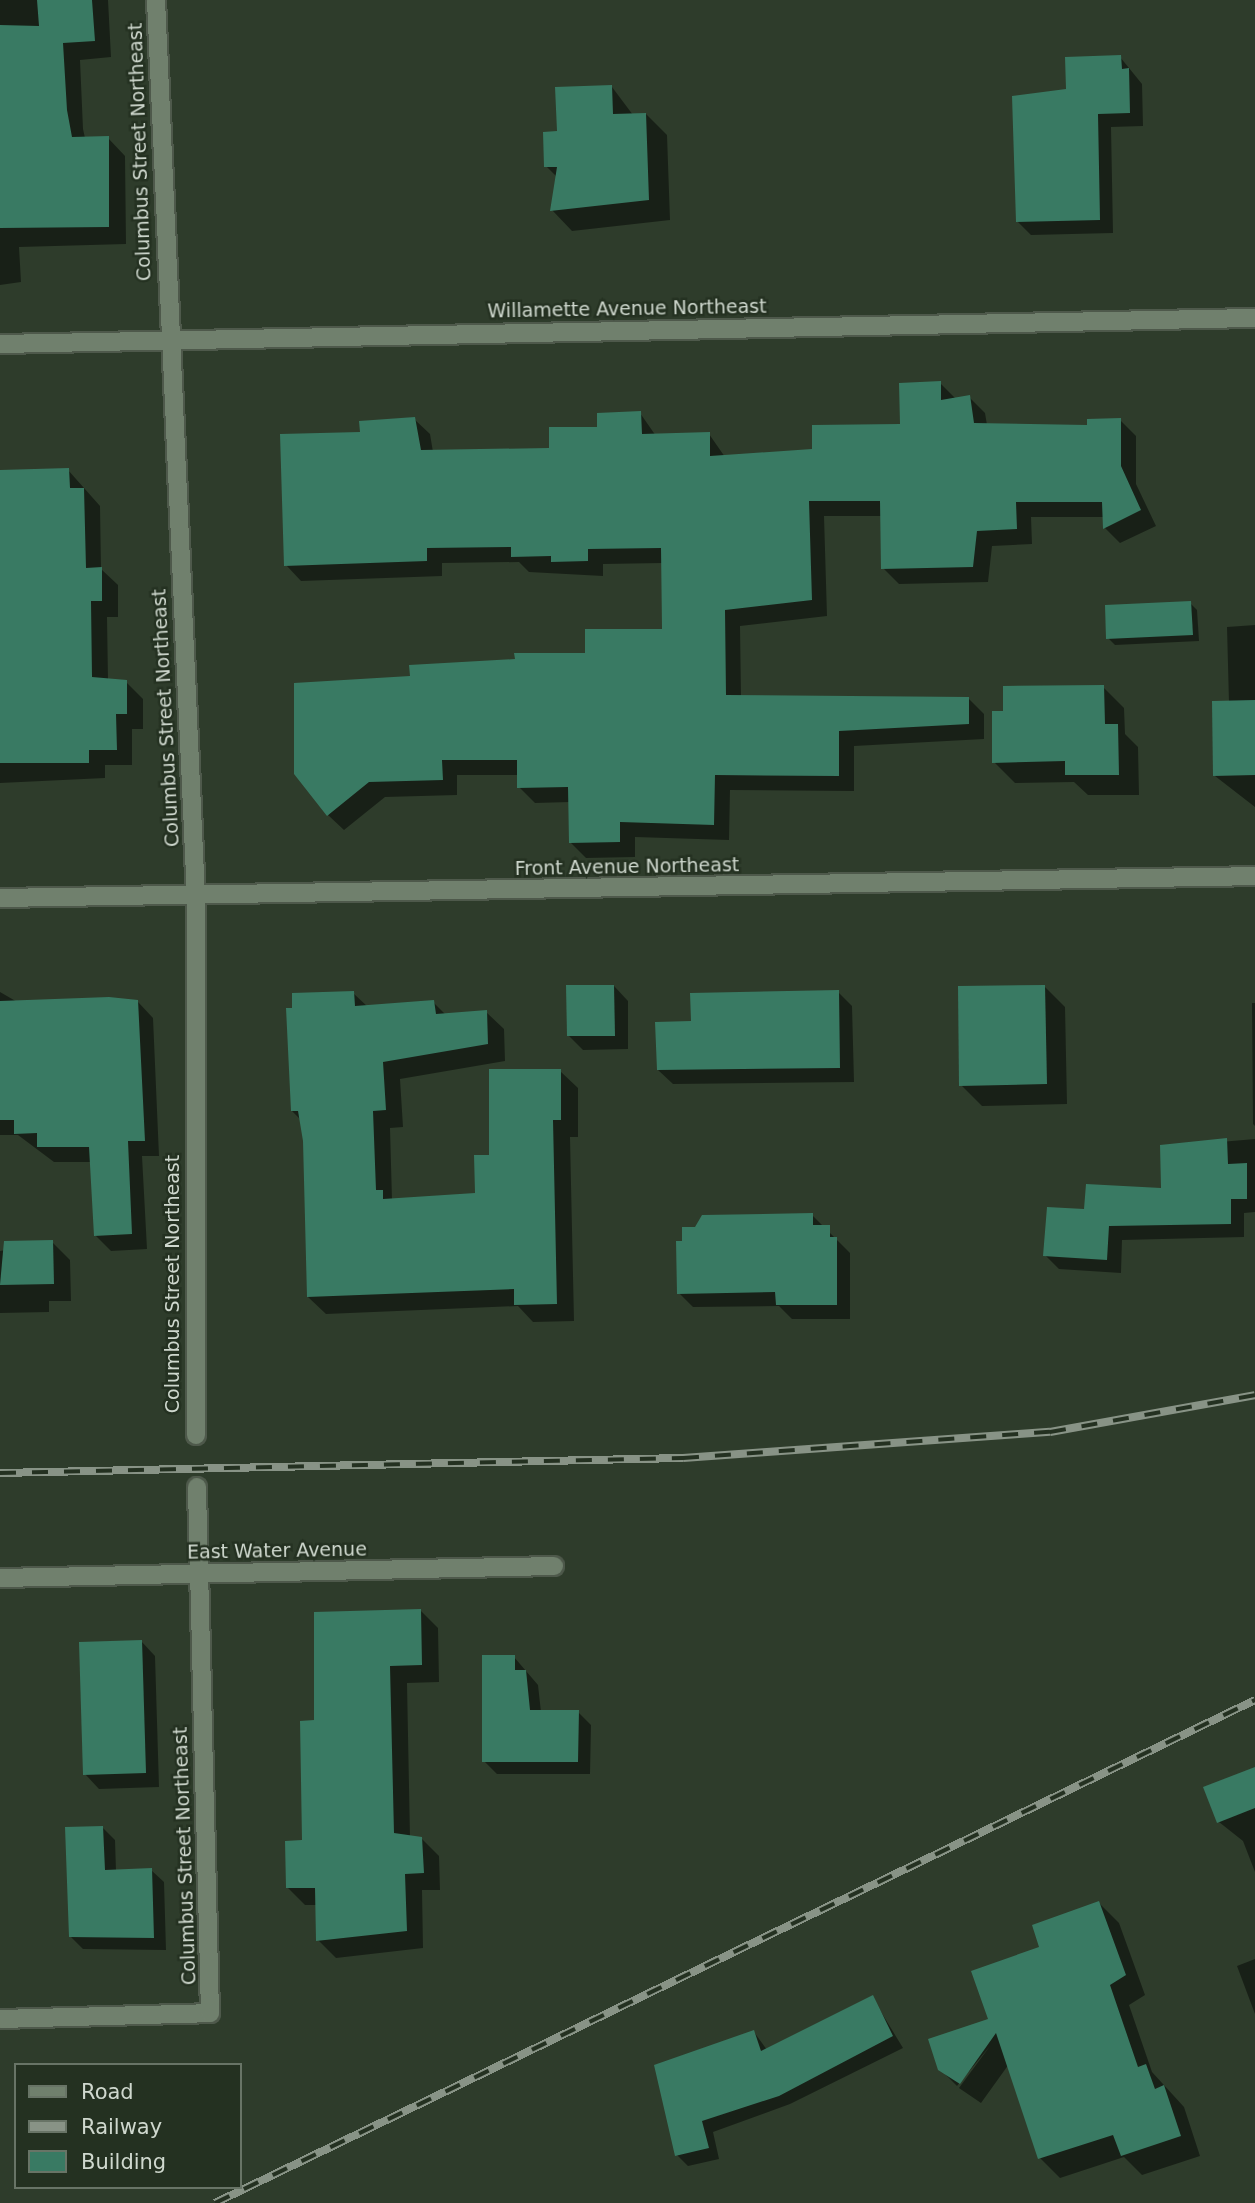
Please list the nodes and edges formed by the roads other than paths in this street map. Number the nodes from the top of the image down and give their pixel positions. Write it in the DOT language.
graph roads {
  1 [pos="156,0"];
  2 [pos="1255,318"];
  3 [pos="168,340"];
  4 [pos="0,344"];
  5 [pos="1255,876"];
  6 [pos="195,897"];
  7 [pos="0,898"];
  8 [pos="195,1435"];
  9 [pos="197,1487"];
  10 [pos="554,1566"];
  11 [pos="198,1574"];
  12 [pos="0,1578"];
  13 [pos="0,2019"];
  1 -- 3 [label="street, Columbus Street Northeast"];
  2 -- 3 [label="street, Willamette Avenue Northeast"];
  3 -- 4 [label="street, Willamette Avenue Northeast"];
  3 -- 6 [label="street, Columbus Street Northeast"];
  5 -- 6 [label="street, Front Avenue Northeast"];
  6 -- 7 [label="street, Front Avenue Northeast"];
  6 -- 8 [label="street, Columbus Street Northeast"];
  9 -- 11 [label="street, Columbus Street Northeast"];
  10 -- 11 [label="street, East Water Avenue"];
  11 -- 12 [label="street, East Water Avenue"];
  11 -- 13 [label="street, Columbus Street Northeast"];
}
